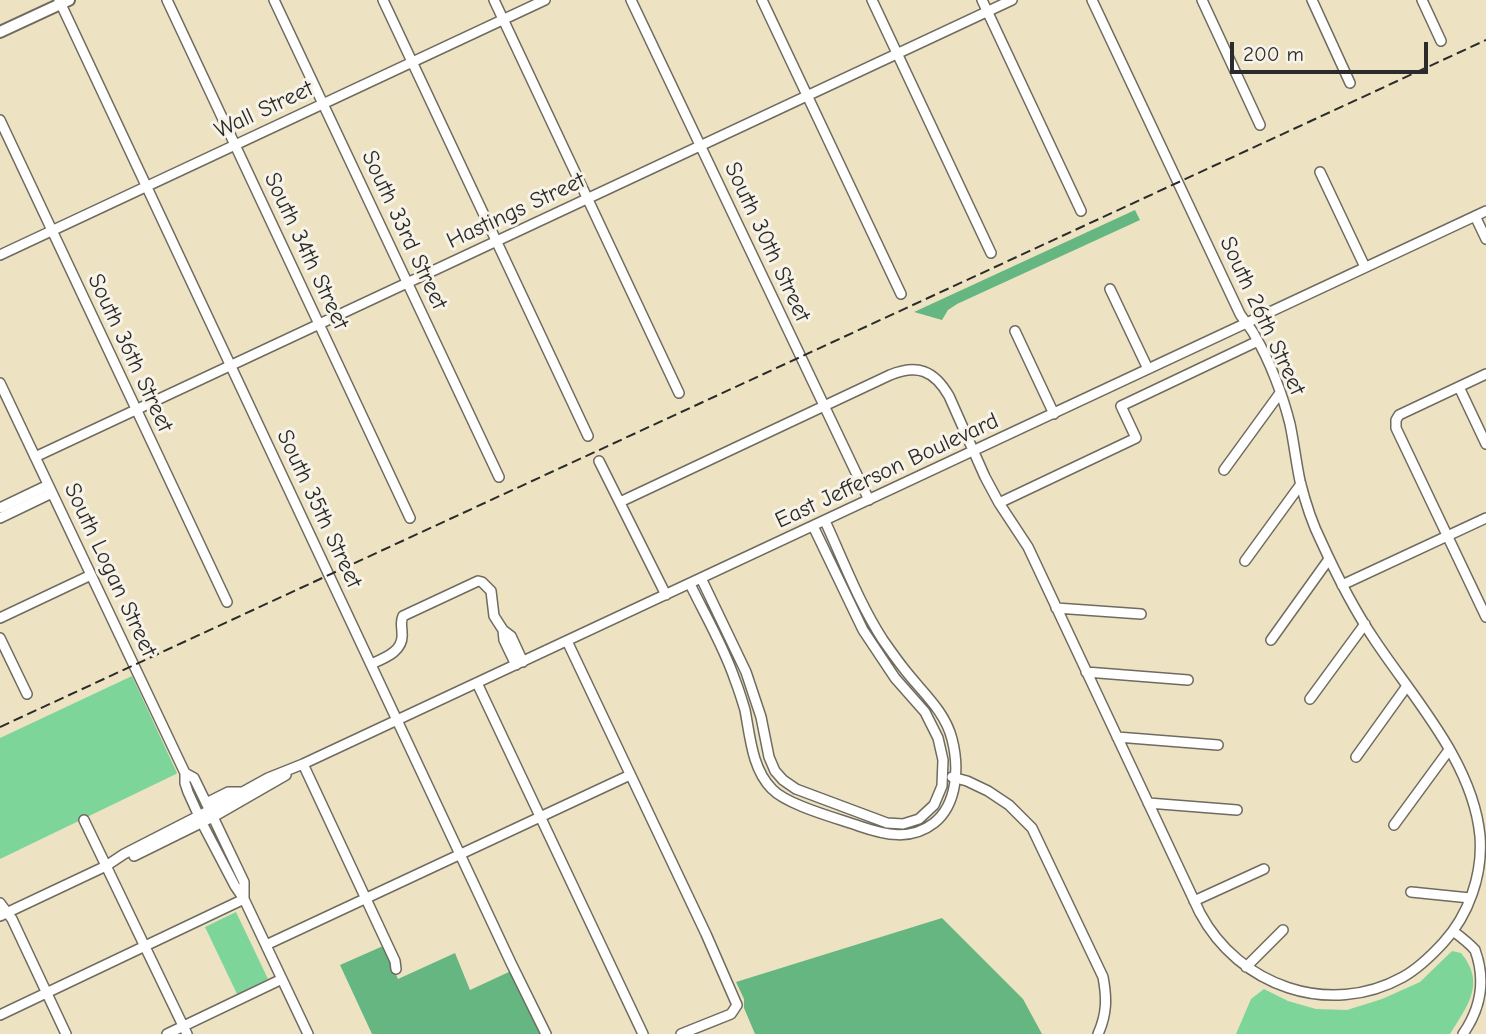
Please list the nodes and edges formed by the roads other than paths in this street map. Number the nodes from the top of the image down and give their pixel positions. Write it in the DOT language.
graph roads {
  1 [pos="167,0"];
  2 [pos="274,0"];
  3 [pos="383,0"];
  4 [pos="494,0"];
  5 [pos="545,0"];
  6 [pos="631,0"];
  7 [pos="762,0"];
  8 [pos="872,0"];
  9 [pos="982,0"];
  10 [pos="1012,0"];
  11 [pos="1092,0"];
  12 [pos="1202,0"];
  13 [pos="1312,0"];
  14 [pos="1422,0"];
  15 [pos="63,1"];
  16 [pos="988,12"];
  17 [pos="503,20"];
  18 [pos="0,32"];
  19 [pos="1441,41"];
  20 [pos="897,54"];
  21 [pos="412,62"];
  22 [pos="1350,83"];
  23 [pos="807,96"];
  24 [pos="324,104"];
  25 [pos="0,120"];
  26 [pos="1260,125"];
  27 [pos="235,146"];
  28 [pos="700,146"];
  29 [pos="1320,172"];
  30 [pos="146,187"];
  31 [pos="587,199"];
  32 [pos="1081,211"];
  33 [pos="1486,211"];
  34 [pos="1475,216"];
  35 [pos="52,231"];
  36 [pos="1486,239"];
  37 [pos="496,242"];
  38 [pos="991,253"];
  39 [pos="0,255"];
  40 [pos="1364,267"];
  41 [pos="408,283"];
  42 [pos="1110,289"];
  43 [pos="901,294"];
  44 [pos="1246,324"];
  45 [pos="319,325"];
  46 [pos="1015,331"];
  47 [pos="1258,341"];
  48 [pos="230,366"];
  49 [pos="1148,369"];
  50 [pos="1486,374"];
  51 [pos="1459,387"];
  52 [pos="1,390"];
  53 [pos="679,393"];
  54 [pos="1280,393"];
  55 [pos="823,407"];
  56 [pos="136,410"];
  57 [pos="1054,414"];
  58 [pos="588,436"];
  59 [pos="1486,444"];
  60 [pos="974,451"];
  61 [pos="35,457"];
  62 [pos="599,461"];
  63 [pos="1224,470"];
  64 [pos="499,477"];
  65 [pos="1301,484"];
  66 [pos="50,489"];
  67 [pos="869,500"];
  68 [pos="620,502"];
  69 [pos="999,503"];
  70 [pos="0,508"];
  71 [pos="0,518"];
  72 [pos="410,518"];
  73 [pos="1486,518"];
  74 [pos="825,521"];
  75 [pos="813,526"];
  76 [pos="1447,536"];
  77 [pos="1329,559"];
  78 [pos="1245,561"];
  79 [pos="91,575"];
  80 [pos="701,579"];
  81 [pos="690,584"];
  82 [pos="1342,585"];
  83 [pos="666,595"];
  84 [pos="227,601"];
  85 [pos="1056,607"];
  86 [pos="1141,614"];
  87 [pos="1486,617"];
  88 [pos="0,618"];
  89 [pos="1365,624"];
  90 [pos="0,638"];
  91 [pos="1272,640"];
  92 [pos="567,641"];
  93 [pos="520,663"];
  94 [pos="371,664"];
  95 [pos="1086,672"];
  96 [pos="1188,680"];
  97 [pos="477,683"];
  98 [pos="1407,686"];
  99 [pos="27,694"];
  100 [pos="1310,699"];
  101 [pos="398,720"];
  102 [pos="1117,737"];
  103 [pos="1218,745"];
  104 [pos="1449,750"];
  105 [pos="1356,757"];
  106 [pos="303,764"];
  107 [pos="185,773"];
  108 [pos="630,775"];
  109 [pos="943,775"];
  110 [pos="956,778"];
  111 [pos="1148,803"];
  112 [pos="210,810"];
  113 [pos="1237,810"];
  114 [pos="541,818"];
  115 [pos="200,819"];
  116 [pos="84,820"];
  117 [pos="1394,825"];
  118 [pos="1483,832"];
  119 [pos="461,855"];
  120 [pos="106,866"];
  121 [pos="1264,869"];
  122 [pos="1411,892"];
  123 [pos="1470,898"];
  124 [pos="244,899"];
  125 [pos="366,900"];
  126 [pos="1194,901"];
  127 [pos="0,903"];
  128 [pos="3,915"];
  129 [pos="1283,930"];
  130 [pos="1453,931"];
  131 [pos="266,945"];
  132 [pos="145,946"];
  133 [pos="1246,967"];
  134 [pos="396,968"];
  135 [pos="282,979"];
  136 [pos="47,993"];
  137 [pos="0,1016"];
  138 [pos="185,1030"];
  139 [pos="66,1034"];
  140 [pos="167,1034"];
  141 [pos="308,1034"];
  142 [pos="546,1034"];
  143 [pos="643,1034"];
  144 [pos="681,1034"];
  145 [pos="1098,1034"];
  146 [pos="1463,1034"];
  1 -- 27 [label="street, South 34th Street"];
  2 -- 24 [label="street, South 33rd Street"];
  3 -- 21 [label="street"];
  4 -- 17 [label="street"];
  5 -- 17 [label="street, Wall Street"];
  6 -- 28 [label="street, South 30th Street"];
  7 -- 23 [label="street"];
  8 -- 20 [label="street"];
  9 -- 16 [label="street"];
  10 -- 16 [label="street, Hastings Street"];
  11 -- 44 [label="street, South 26th Street"];
  12 -- 26 [label="street"];
  13 -- 22 [label="street"];
  14 -- 19 [label="street"];
  15 -- 18 [label="main road"];
  15 -- 30 [label="street, South 35th Street"];
  16 -- 20 [label="street, Hastings Street"];
  16 -- 32 [label="street"];
  17 -- 21 [label="street, Wall Street"];
  17 -- 31 [label="street"];
  20 -- 23 [label="street, Hastings Street"];
  20 -- 38 [label="street"];
  21 -- 24 [label="street, Wall Street"];
  21 -- 37 [label="street"];
  23 -- 28 [label="street, Hastings Street"];
  23 -- 43 [label="street"];
  24 -- 27 [label="street, Wall Street"];
  24 -- 41 [label="street, South 33rd Street"];
  25 -- 35 [label="street, South 36th Street"];
  27 -- 30 [label="street, Wall Street"];
  27 -- 45 [label="street, South 34th Street"];
  28 -- 31 [label="street, Hastings Street"];
  28 -- 55 [label="street, South 30th Street"];
  29 -- 40 [label="street"];
  30 -- 35 [label="street, Wall Street"];
  30 -- 48 [label="street, South 35th Street"];
  31 -- 37 [label="street, Hastings Street"];
  31 -- 53 [label="street"];
  33 -- 34 [label="street, East Jefferson Boulevard"];
  34 -- 36 [label="street"];
  34 -- 40 [label="street, East Jefferson Boulevard"];
  35 -- 39 [label="street, Wall Street"];
  35 -- 56 [label="street, South 36th Street"];
  37 -- 41 [label="street, Hastings Street"];
  37 -- 58 [label="street"];
  40 -- 44 [label="street, East Jefferson Boulevard"];
  41 -- 45 [label="street, Hastings Street"];
  41 -- 64 [label="street, South 33rd Street"];
  42 -- 49 [label="street"];
  44 -- 47 [label="street, South 26th Street"];
  44 -- 49 [label="street, East Jefferson Boulevard"];
  45 -- 48 [label="street, Hastings Street"];
  45 -- 72 [label="street, South 34th Street"];
  46 -- 57 [label="street"];
  47 -- 54 [label="street, South 26th Street"];
  47 -- 69 [label="street"];
  48 -- 56 [label="street, Hastings Street"];
  48 -- 94 [label="street, South 35th Street"];
  49 -- 57 [label="street, East Jefferson Boulevard"];
  50 -- 51 [label="street"];
  51 -- 59 [label="street"];
  51 -- 76 [label="street"];
  52 -- 61 [label="street, South Logan Street"];
  54 -- 63 [label="street"];
  54 -- 65 [label="street, South 26th Street"];
  55 -- 60 [label="street, South 26th Street"];
  55 -- 67 [label="street, South 30th Street"];
  55 -- 68 [label="street"];
  56 -- 61 [label="street, Hastings Street"];
  56 -- 84 [label="street, South 36th Street"];
  57 -- 60 [label="street, East Jefferson Boulevard"];
  60 -- 67 [label="street, East Jefferson Boulevard"];
  60 -- 69 [label="street, South 26th Street"];
  61 -- 66 [label="street, South Logan Street"];
  62 -- 68 [label="street"];
  65 -- 77 [label="street, South 26th Street"];
  65 -- 78 [label="street"];
  66 -- 70 [label="street"];
  66 -- 71 [label="street"];
  66 -- 79 [label="street, South Logan Street"];
  67 -- 74 [label="street, East Jefferson Boulevard"];
  68 -- 83 [label="street"];
  69 -- 85 [label="street, South 26th Street"];
  73 -- 76 [label="street"];
  74 -- 75 [label="street, East Jefferson Boulevard"];
  74 -- 110 [label="street"];
  75 -- 80 [label="street, East Jefferson Boulevard"];
  75 -- 109 [label="street"];
  76 -- 82 [label="street"];
  76 -- 87 [label="street"];
  77 -- 82 [label="street, South 26th Street"];
  77 -- 91 [label="street"];
  79 -- 88 [label="street"];
  79 -- 107 [label="street, South Logan Street"];
  80 -- 81 [label="street, East Jefferson Boulevard"];
  80 -- 109 [label="street"];
  81 -- 83 [label="street, East Jefferson Boulevard"];
  81 -- 110 [label="street"];
  82 -- 89 [label="street, South 26th Street"];
  83 -- 92 [label="street, East Jefferson Boulevard"];
  85 -- 86 [label="street"];
  85 -- 95 [label="street, South 26th Street"];
  89 -- 98 [label="street, South 26th Street"];
  89 -- 100 [label="street"];
  90 -- 99 [label="street"];
  92 -- 93 [label="street, East Jefferson Boulevard"];
  92 -- 108 [label="street"];
  93 -- 94 [label="street"];
  93 -- 97 [label="street, East Jefferson Boulevard"];
  94 -- 101 [label="street, South 35th Street"];
  95 -- 96 [label="street"];
  95 -- 102 [label="street, South 26th Street"];
  97 -- 101 [label="street, East Jefferson Boulevard"];
  97 -- 114 [label="street"];
  98 -- 104 [label="street, South 26th Street"];
  98 -- 105 [label="street"];
  101 -- 106 [label="street, East Jefferson Boulevard"];
  101 -- 119 [label="street, South 35th Street"];
  102 -- 103 [label="street"];
  102 -- 111 [label="street, South 26th Street"];
  104 -- 117 [label="street"];
  104 -- 118 [label="street, South 26th Street"];
  106 -- 112 [label="street, East Jefferson Boulevard"];
  106 -- 112 [label="street, East Jefferson Boulevard"];
  106 -- 125 [label="street"];
  107 -- 112 [label="street, South Logan Street"];
  107 -- 115 [label="street, South Logan Street"];
  108 -- 114 [label="street"];
  108 -- 144 [label="street"];
  109 -- 110 [label="street"];
  110 -- 145 [label="street"];
  111 -- 113 [label="street"];
  111 -- 126 [label="street, South 26th Street"];
  112 -- 115 [label="street, East Jefferson Boulevard"];
  112 -- 124 [label="street, South Logan Street"];
  114 -- 119 [label="street"];
  114 -- 143 [label="street"];
  115 -- 120 [label="street, East Jefferson Boulevard"];
  115 -- 124 [label="street, South Logan Street"];
  116 -- 120 [label="street"];
  118 -- 123 [label="street, South 26th Street"];
  119 -- 125 [label="street"];
  119 -- 142 [label="street, South 35th Street"];
  120 -- 128 [label="street, East Jefferson Boulevard"];
  120 -- 132 [label="street"];
  121 -- 126 [label="street"];
  122 -- 123 [label="street"];
  123 -- 130 [label="street, South 26th Street"];
  124 -- 131 [label="street"];
  124 -- 132 [label="street"];
  125 -- 131 [label="street"];
  125 -- 134 [label="street"];
  126 -- 133 [label="street, South 26th Street"];
  127 -- 128 [label="street"];
  128 -- 136 [label="street"];
  129 -- 133 [label="street"];
  130 -- 133 [label="street, South 26th Street"];
  130 -- 146 [label="street"];
  131 -- 135 [label="street"];
  132 -- 136 [label="street"];
  132 -- 138 [label="street"];
  135 -- 138 [label="street"];
  135 -- 141 [label="street"];
  136 -- 137 [label="street"];
  136 -- 139 [label="street"];
  138 -- 140 [label="street"];
}
